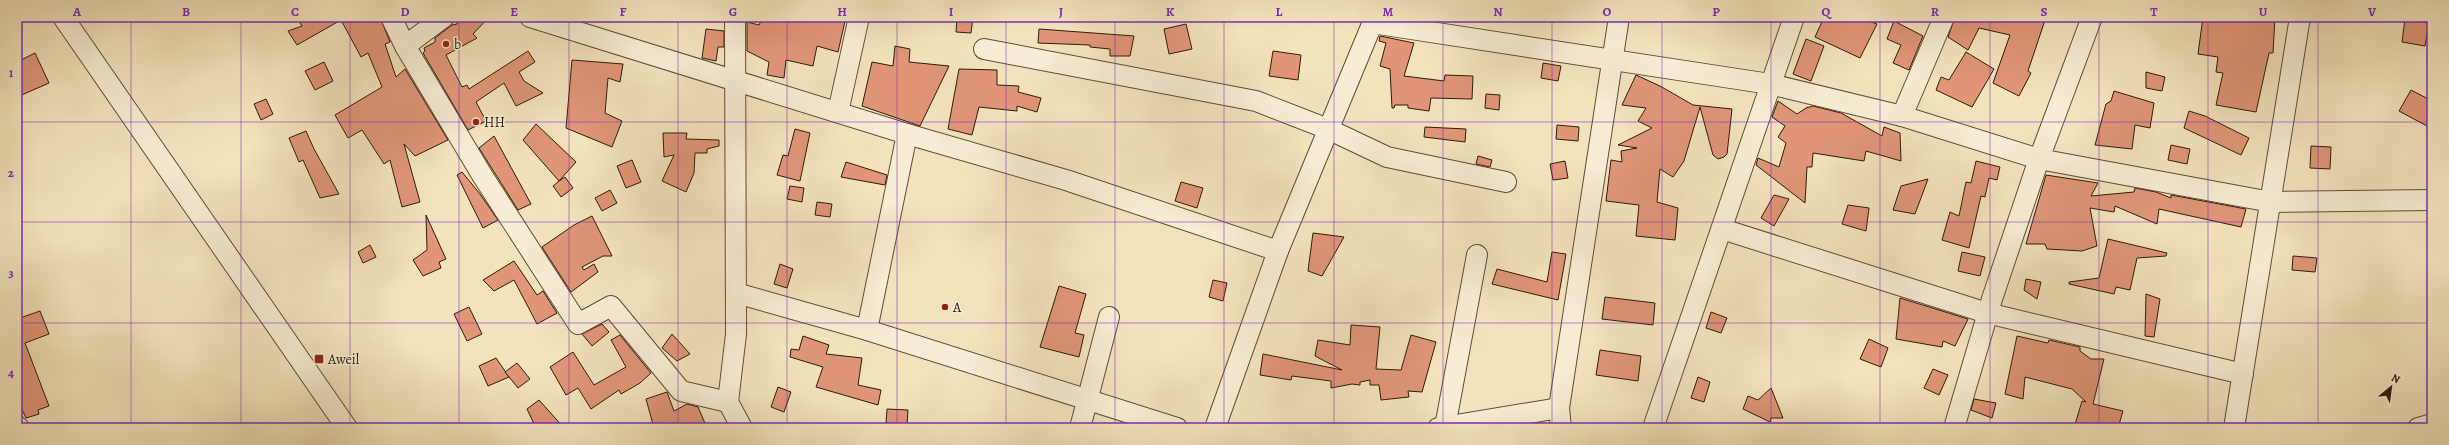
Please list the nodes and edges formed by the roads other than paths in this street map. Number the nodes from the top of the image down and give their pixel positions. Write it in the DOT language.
graph roads {
  1 [pos="62,17"];
  2 [pos="391,17"];
  3 [pos="444,17"];
  4 [pos="530,17"];
  5 [pos="735,17"];
  6 [pos="859,17"];
  7 [pos="1619,17"];
  8 [pos="1794,17"];
  9 [pos="1944,17"];
  10 [pos="2092,17"];
  11 [pos="2300,17"];
  12 [pos="1373,20"];
  13 [pos="405,46"];
  14 [pos="984,49"];
  15 [pos="1612,60"];
  16 [pos="733,81"];
  17 [pos="1770,84"];
  18 [pos="838,112"];
  19 [pos="1902,116"];
  20 [pos="1328,129"];
  21 [pos="907,134"];
  22 [pos="2039,159"];
  23 [pos="1506,182"];
  24 [pos="2432,200"];
  25 [pos="2271,202"];
  26 [pos="1722,229"];
  27 [pos="1278,251"];
  28 [pos="1477,255"];
  29 [pos="736,293"];
  30 [pos="1988,313"];
  31 [pos="1109,317"];
  32 [pos="867,330"];
  33 [pos="2243,374"];
  34 [pos="1088,398"];
  35 [pos="728,402"];
  36 [pos="1559,408"];
  37 [pos="2432,424"];
  38 [pos="1442,427"];
  39 [pos="347,428"];
  40 [pos="742,428"];
  41 [pos="1080,428"];
  42 [pos="1177,428"];
  43 [pos="1215,428"];
  44 [pos="1561,428"];
  45 [pos="1653,428"];
  46 [pos="1954,428"];
  47 [pos="2234,428"];
  48 [pos="2418,428"];
  1 -- 39 [label="street"];
  2 -- 13 [label="street"];
  3 -- 13 [label="street"];
  4 -- 16 [label="street"];
  5 -- 16 [label="street"];
  6 -- 18 [label="street"];
  7 -- 15 [label="street"];
  8 -- 17 [label="street"];
  9 -- 19 [label="street"];
  10 -- 22 [label="street"];
  11 -- 25 [label="street"];
  12 -- 15 [label="street"];
  12 -- 20 [label="street"];
  13 -- 35 [label="street"];
  14 -- 20 [label="street"];
  15 -- 17 [label="street"];
  15 -- 36 [label="street"];
  16 -- 18 [label="street"];
  16 -- 29 [label="street"];
  17 -- 19 [label="street"];
  17 -- 26 [label="street"];
  18 -- 21 [label="street"];
  19 -- 22 [label="street"];
  20 -- 23 [label="street"];
  20 -- 27 [label="street"];
  21 -- 27 [label="street"];
  21 -- 32 [label="street"];
  22 -- 25 [label="street"];
  22 -- 30 [label="street"];
  24 -- 25 [label="street"];
  25 -- 33 [label="street"];
  26 -- 30 [label="street"];
  26 -- 45 [label="street"];
  27 -- 43 [label="street"];
  28 -- 38 [label="street"];
  29 -- 32 [label="street"];
  29 -- 35 [label="street"];
  30 -- 33 [label="street"];
  30 -- 46 [label="street"];
  31 -- 34 [label="street"];
  32 -- 34 [label="street"];
  33 -- 47 [label="street"];
  34 -- 41 [label="street"];
  34 -- 42 [label="street"];
  35 -- 40 [label="street"];
  36 -- 38 [label="street"];
  36 -- 44 [label="street"];
  37 -- 48 [label="street"];
}
